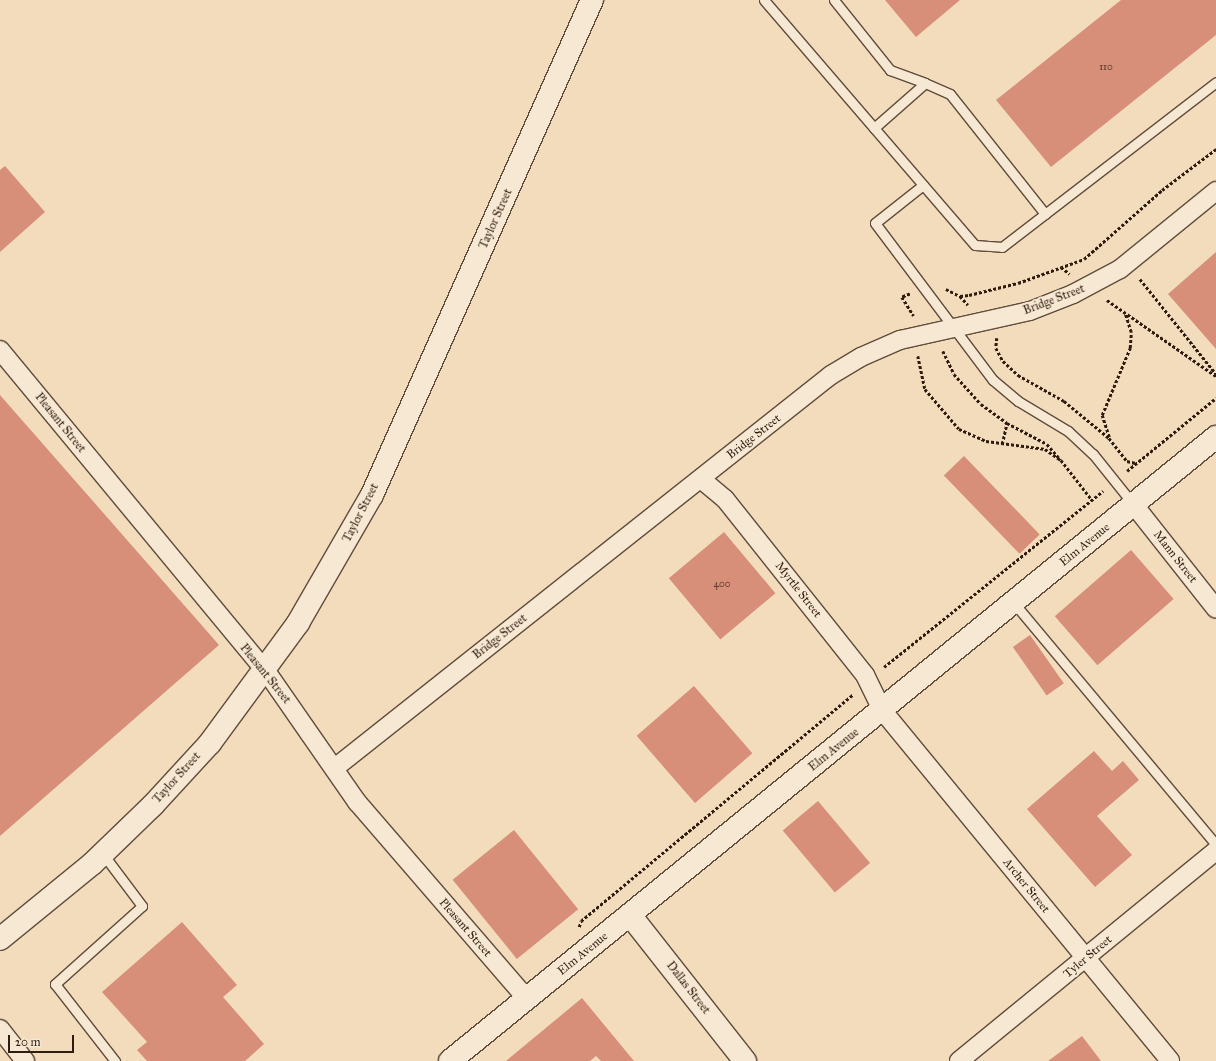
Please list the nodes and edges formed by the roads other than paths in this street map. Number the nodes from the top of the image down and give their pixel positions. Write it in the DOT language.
graph roads {
  1 [pos="592,0"];
  2 [pos="764,0"];
  3 [pos="834,0"];
  4 [pos="924,82"];
  5 [pos="1216,82"];
  6 [pos="874,128"];
  7 [pos="923,185"];
  8 [pos="1216,191"];
  9 [pos="1045,214"];
  10 [pos="954,328"];
  11 [pos="0,350"];
  12 [pos="1216,437"];
  13 [pos="701,478"];
  14 [pos="1134,505"];
  15 [pos="1014,603"];
  16 [pos="1216,609"];
  17 [pos="266,671"];
  18 [pos="882,710"];
  19 [pos="336,767"];
  20 [pos="1216,845"];
  21 [pos="1216,851"];
  22 [pos="103,853"];
  23 [pos="630,915"];
  24 [pos="0,939"];
  25 [pos="1086,959"];
  26 [pos="527,999"];
  27 [pos="0,1030"];
  28 [pos="25,1061"];
  29 [pos="115,1061"];
  30 [pos="450,1061"];
  31 [pos="745,1061"];
  32 [pos="959,1061"];
  33 [pos="1170,1061"];
  1 -- 17 [label="street, Taylor Street"];
  2 -- 6 [label="lane"];
  3 -- 4 [label="lane"];
  4 -- 6 [label="lane"];
  4 -- 9 [label="lane"];
  5 -- 9 [label="lane"];
  6 -- 7 [label="lane"];
  7 -- 9 [label="lane"];
  7 -- 10 [label="lane"];
  8 -- 10 [label="street, Bridge Street"];
  10 -- 13 [label="street, Bridge Street"];
  10 -- 14 [label="lane"];
  11 -- 17 [label="street, Pleasant Street"];
  12 -- 14 [label="street, Elm Avenue"];
  13 -- 18 [label="street, Myrtle Street"];
  13 -- 19 [label="street, Bridge Street"];
  14 -- 15 [label="street, Elm Avenue"];
  14 -- 16 [label="street, Mann Street"];
  15 -- 18 [label="street, Elm Avenue"];
  15 -- 20 [label="lane"];
  17 -- 19 [label="street, Pleasant Street"];
  17 -- 22 [label="street, Taylor Street"];
  18 -- 23 [label="street, Elm Avenue"];
  18 -- 25 [label="street, Archer Street"];
  19 -- 26 [label="street, Pleasant Street"];
  21 -- 25 [label="street, Tyler Street"];
  22 -- 24 [label="street, Taylor Street"];
  22 -- 29 [label="lane"];
  23 -- 26 [label="street, Elm Avenue"];
  23 -- 31 [label="street, Dallas Street"];
  25 -- 32 [label="street, Tyler Street"];
  25 -- 33 [label="street, Archer Street"];
  26 -- 30 [label="street, Elm Avenue"];
  27 -- 28 [label="street"];
}
